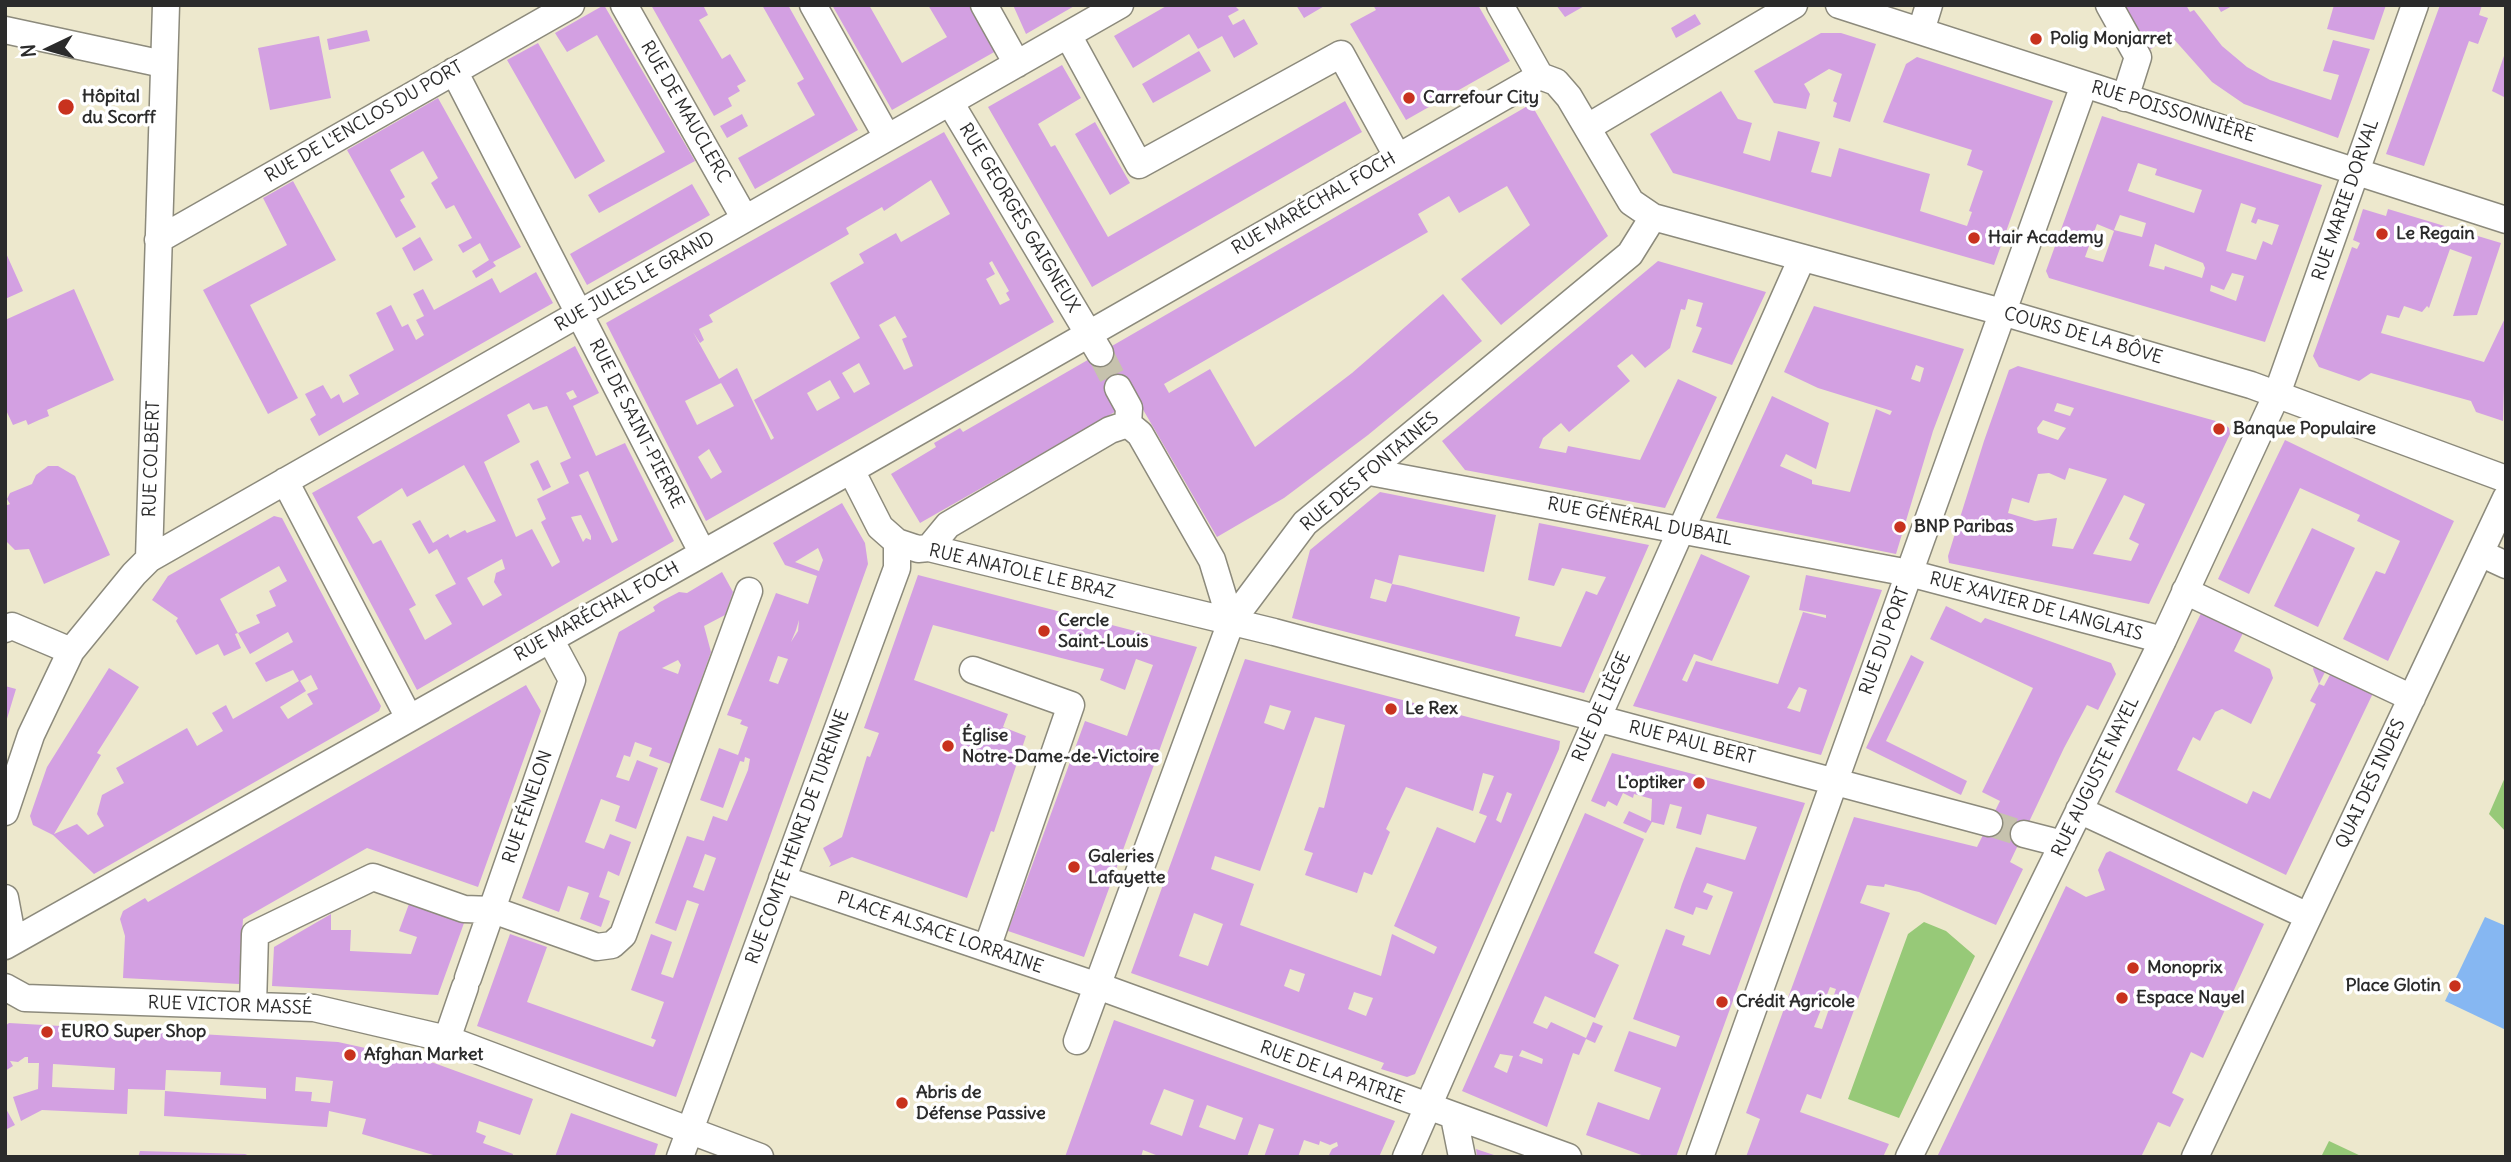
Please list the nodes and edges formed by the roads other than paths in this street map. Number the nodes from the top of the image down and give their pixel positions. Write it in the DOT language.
graph roads {
  1 [pos="166,5"];
  2 [pos="570,5"];
  3 [pos="624,5"];
  4 [pos="813,5"];
  5 [pos="984,5"];
  6 [pos="1120,5"];
  7 [pos="1500,5"];
  8 [pos="1794,5"];
  9 [pos="1839,5"];
  10 [pos="1929,5"];
  11 [pos="2109,5"];
  12 [pos="2415,5"];
  13 [pos="5,30"];
  14 [pos="1921,31"];
  15 [pos="1068,35"];
  16 [pos="163,64"];
  17 [pos="1017,64"];
  18 [pos="454,71"];
  19 [pos="1540,76"];
  20 [pos="2084,85"];
  21 [pos="2125,97"];
  22 [pos="951,104"];
  23 [pos="1588,127"];
  24 [pos="887,137"];
  25 [pos="1397,156"];
  26 [pos="2357,170"];
  27 [pos="1653,217"];
  28 [pos="745,219"];
  29 [pos="2506,220"];
  30 [pos="158,240"];
  31 [pos="1802,258"];
  32 [pos="2002,312"];
  33 [pos="579,314"];
  34 [pos="1094,343"];
  35 [pos="1118,388"];
  36 [pos="2277,394"];
  37 [pos="1128,424"];
  38 [pos="851,470"];
  39 [pos="1370,472"];
  40 [pos="2506,479"];
  41 [pos="285,481"];
  42 [pos="2506,498"];
  43 [pos="1681,530"];
  44 [pos="897,542"];
  45 [pos="929,548"];
  46 [pos="702,552"];
  47 [pos="2480,553"];
  48 [pos="149,559"];
  49 [pos="2506,565"];
  50 [pos="1909,573"];
  51 [pos="749,590"];
  52 [pos="2185,591"];
  53 [pos="1231,622"];
  54 [pos="5,629"];
  55 [pos="550,639"];
  56 [pos="2162,640"];
  57 [pos="71,651"];
  58 [pos="973,670"];
  59 [pos="2412,698"];
  60 [pos="409,718"];
  61 [pos="1597,719"];
  62 [pos="1835,780"];
  63 [pos="2079,810"];
  64 [pos="5,812"];
  65 [pos="1989,823"];
  66 [pos="2024,834"];
  67 [pos="2063,844"];
  68 [pos="782,879"];
  69 [pos="5,898"];
  70 [pos="493,909"];
  71 [pos="2308,916"];
  72 [pos="9,943"];
  73 [pos="987,948"];
  74 [pos="1098,986"];
  75 [pos="5,987"];
  76 [pos="253,1006"];
  77 [pos="447,1039"];
  78 [pos="1077,1041"];
  79 [pos="1427,1108"];
  80 [pos="1454,1117"];
  81 [pos="690,1130"];
  82 [pos="680,1157"];
  83 [pos="760,1157"];
  84 [pos="1406,1157"];
  85 [pos="1462,1157"];
  86 [pos="1568,1157"];
  87 [pos="1700,1157"];
  88 [pos="1909,1157"];
  89 [pos="2195,1157"];
  1 -- 16 [label="street, RUE COLBERT"];
  2 -- 18 [label="street, RUE DE L'ENCLOS DU PORT"];
  3 -- 28 [label="street, RUE DE MAUCLERC"];
  4 -- 24 [label="street"];
  5 -- 17 [label="street"];
  6 -- 15 [label="street, RUE JULES LE GRAND"];
  7 -- 19 [label="street"];
  8 -- 23 [label="street"];
  9 -- 14 [label="street, RUE POISSONNIÈRE"];
  10 -- 14 [label="street"];
  11 -- 21 [label="street"];
  12 -- 26 [label="street, RUE MARIE DORVAL"];
  13 -- 16 [label="street"];
  14 -- 20 [label="street, RUE POISSONNIÈRE"];
  15 -- 17 [label="street, RUE JULES LE GRAND"];
  15 -- 25 [label="street"];
  16 -- 30 [label="street, RUE COLBERT"];
  17 -- 22 [label="street, RUE JULES LE GRAND"];
  18 -- 30 [label="street, RUE DE L'ENCLOS DU PORT"];
  18 -- 33 [label="street, RUE DE SAINT-PIERRE"];
  19 -- 23 [label="street"];
  19 -- 25 [label="street, RUE MARÉCHAL FOCH"];
  20 -- 21 [label="street, RUE POISSONNIÈRE"];
  20 -- 32 [label="street, RUE DU PORT"];
  21 -- 26 [label="street, RUE POISSONNIÈRE"];
  22 -- 24 [label="street, RUE JULES LE GRAND"];
  22 -- 34 [label="street, RUE GEORGES GAIGNEUX"];
  23 -- 27 [label="street"];
  24 -- 28 [label="street, RUE JULES LE GRAND"];
  25 -- 34 [label="street, RUE MARÉCHAL FOCH"];
  26 -- 29 [label="street, RUE POISSONNIÈRE"];
  26 -- 36 [label="street, RUE MARIE DORVAL"];
  27 -- 31 [label="street, COURS DE LA BÔVE"];
  27 -- 39 [label="street, RUE DES FONTAINES"];
  28 -- 33 [label="street, RUE JULES LE GRAND"];
  30 -- 48 [label="street, RUE COLBERT"];
  31 -- 32 [label="street, COURS DE LA BÔVE"];
  31 -- 43 [label="street, RUE DE LIÈGE"];
  32 -- 36 [label="street, COURS DE LA BÔVE"];
  32 -- 50 [label="street, RUE DU PORT"];
  33 -- 41 [label="street, RUE JULES LE GRAND"];
  33 -- 46 [label="street, RUE DE SAINT-PIERRE"];
  34 -- 38 [label="street, RUE MARÉCHAL FOCH"];
  35 -- 37 [label="street"];
  36 -- 40 [label="street, COURS DE LA BÔVE"];
  36 -- 52 [label="street, RUE AUGUSTE NAYEL"];
  37 -- 45 [label="street"];
  37 -- 53 [label="street"];
  38 -- 44 [label="street"];
  38 -- 46 [label="street, RUE MARÉCHAL FOCH"];
  39 -- 43 [label="street, RUE GÉNÉRAL DUBAIL"];
  39 -- 53 [label="street, RUE DES FONTAINES"];
  41 -- 48 [label="street, RUE JULES LE GRAND"];
  41 -- 60 [label="street"];
  42 -- 47 [label="street, QUAI DES INDES"];
  43 -- 50 [label="street, RUE GÉNÉRAL DUBAIL"];
  43 -- 61 [label="street, RUE DE LIÈGE"];
  44 -- 45 [label="street, RUE ANATOLE LE BRAZ"];
  44 -- 68 [label="street, RUE COMTE HENRI DE TURENNE"];
  45 -- 53 [label="street, RUE ANATOLE LE BRAZ"];
  46 -- 55 [label="street, RUE MARÉCHAL FOCH"];
  47 -- 49 [label="street"];
  47 -- 59 [label="street, QUAI DES INDES"];
  48 -- 57 [label="street"];
  50 -- 56 [label="street, RUE XAVIER DE LANGLAIS"];
  50 -- 62 [label="street, RUE DU PORT"];
  51 -- 70 [label="street"];
  52 -- 56 [label="street, RUE AUGUSTE NAYEL"];
  52 -- 59 [label="street"];
  53 -- 61 [label="street, RUE PAUL BERT"];
  53 -- 74 [label="street, RUE DES FONTAINES"];
  54 -- 57 [label="street"];
  55 -- 60 [label="street, RUE MARÉCHAL FOCH"];
  55 -- 70 [label="street, RUE FÉNELON"];
  56 -- 63 [label="street, RUE AUGUSTE NAYEL"];
  57 -- 64 [label="street"];
  58 -- 73 [label="street"];
  59 -- 71 [label="street, QUAI DES INDES"];
  60 -- 72 [label="street, RUE MARÉCHAL FOCH"];
  61 -- 62 [label="street, RUE PAUL BERT"];
  61 -- 79 [label="street, RUE DE LIÈGE"];
  62 -- 65 [label="street, RUE PAUL BERT"];
  62 -- 87 [label="street, RUE DU PORT"];
  63 -- 67 [label="street, RUE AUGUSTE NAYEL"];
  63 -- 71 [label="street"];
  66 -- 67 [label="street"];
  67 -- 88 [label="street, RUE AUGUSTE NAYEL"];
  68 -- 73 [label="street, PLACE ALSACE LORRAINE"];
  68 -- 81 [label="street, RUE COMTE HENRI DE TURENNE"];
  69 -- 72 [label="street"];
  70 -- 76 [label="street"];
  70 -- 77 [label="street, RUE FÉNELON"];
  71 -- 89 [label="street, QUAI DES INDES"];
  73 -- 74 [label="street, PLACE ALSACE LORRAINE"];
  74 -- 78 [label="street, RUE DES FONTAINES"];
  74 -- 79 [label="street, RUE DE LA PATRIE"];
  75 -- 76 [label="street, RUE VICTOR MASSÉ"];
  76 -- 77 [label="street, RUE VICTOR MASSÉ"];
  77 -- 81 [label="street, RUE VICTOR MASSÉ"];
  79 -- 80 [label="street, RUE DE LA PATRIE"];
  79 -- 84 [label="street, RUE DE LIÈGE"];
  80 -- 85 [label="street"];
  80 -- 86 [label="street, RUE DE LA PATRIE"];
  81 -- 82 [label="street, RUE COMTE HENRI DE TURENNE"];
  81 -- 83 [label="street"];
}
